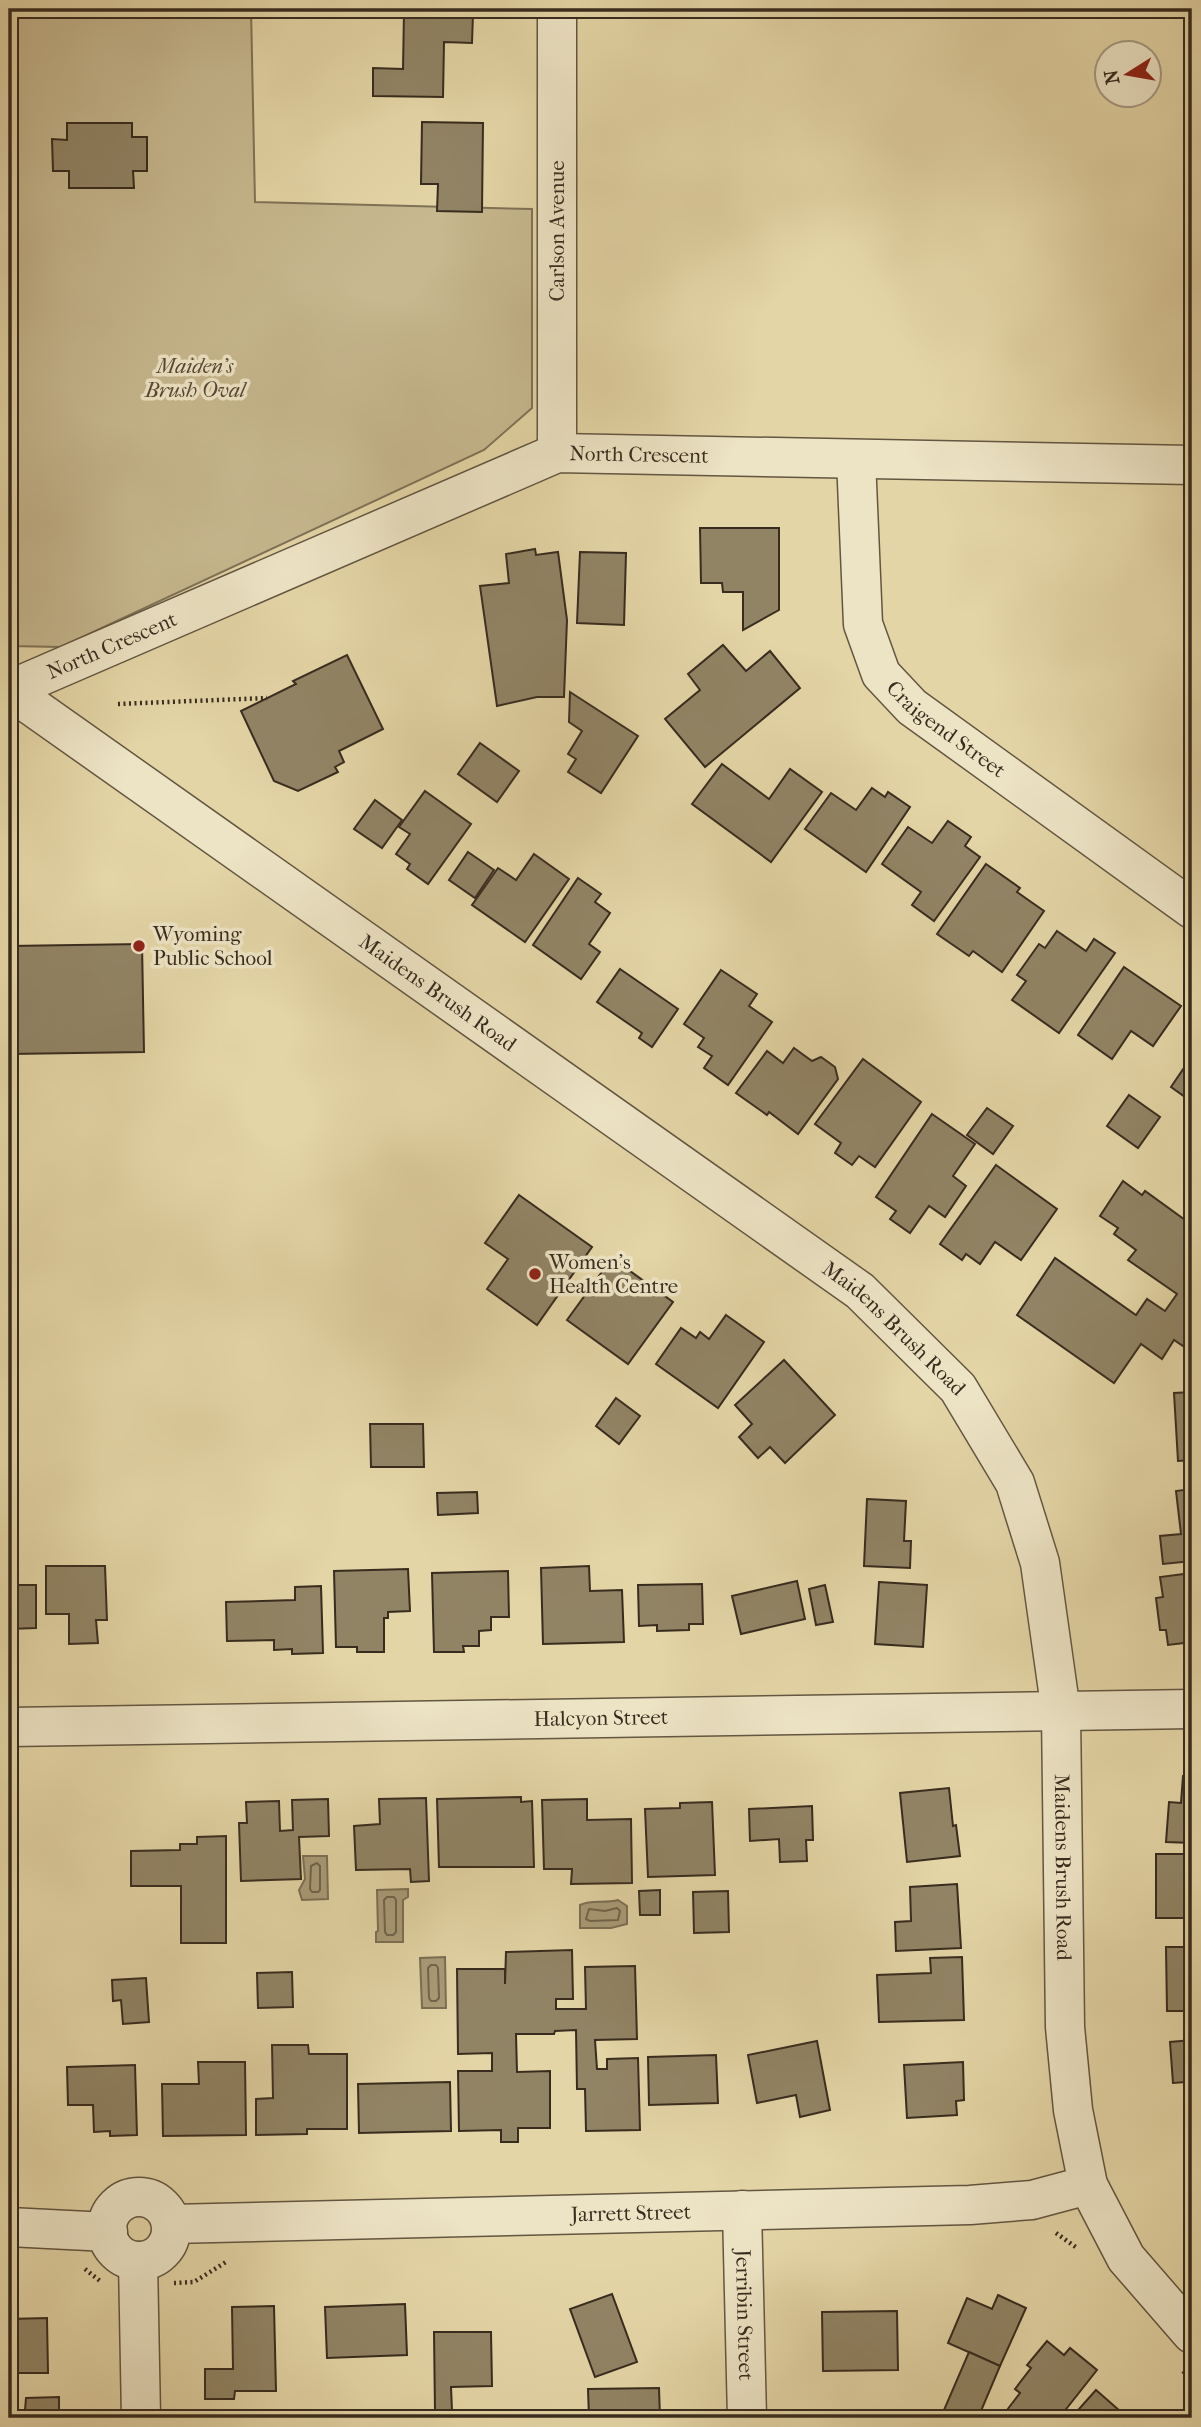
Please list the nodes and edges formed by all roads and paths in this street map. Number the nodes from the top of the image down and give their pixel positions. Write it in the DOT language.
graph roads {
  1 [pos="557,9"];
  2 [pos="557,453"];
  3 [pos="856,459"];
  4 [pos="1192,465"];
  5 [pos="9,690"];
  6 [pos="267,698"];
  7 [pos="118,704"];
  8 [pos="1192,909"];
  9 [pos="1192,1709"];
  10 [pos="1060,1712"];
  11 [pos="9,1727"];
  12 [pos="1088,2185"];
  13 [pos="741,2210"];
  14 [pos="171,2224"];
  15 [pos="1046,2226"];
  16 [pos="9,2227"];
  17 [pos="108,2232"];
  18 [pos="1087,2255"];
  19 [pos="233,2258"];
  20 [pos="138,2273"];
  21 [pos="1184,2348"];
  22 [pos="1192,2380"];
  23 [pos="141,2418"];
  24 [pos="747,2418"];
  1 -- 2 [label="street, Carlson Avenue"];
  2 -- 3 [label="street, North Crescent"];
  2 -- 5 [label="street, North Crescent"];
  3 -- 4 [label="street, North Crescent"];
  3 -- 8 [label="street, Craigend Street"];
  5 -- 10 [label="street, Maidens Brush Road"];
  6 -- 7 [label="path"];
  9 -- 10 [label="street, Halcyon Street"];
  10 -- 11 [label="street, Halcyon Street"];
  10 -- 12 [label="street, Maidens Brush Road"];
  12 -- 13 [label="street, Jarrett Street"];
  12 -- 21 [label="street, Maidens Brush Road"];
  13 -- 14 [label="street, Jarrett Street"];
  13 -- 24 [label="street, Jerribin Street"];
  14 -- 17 [label="street"];
  14 -- 20 [label="street"];
  15 -- 18 [label="path"];
  16 -- 17 [label="street"];
  17 -- 20 [label="street"];
  19 -- 20 [label="path"];
  20 -- 23 [label="street"];
  21 -- 22 [label="path"];
}
